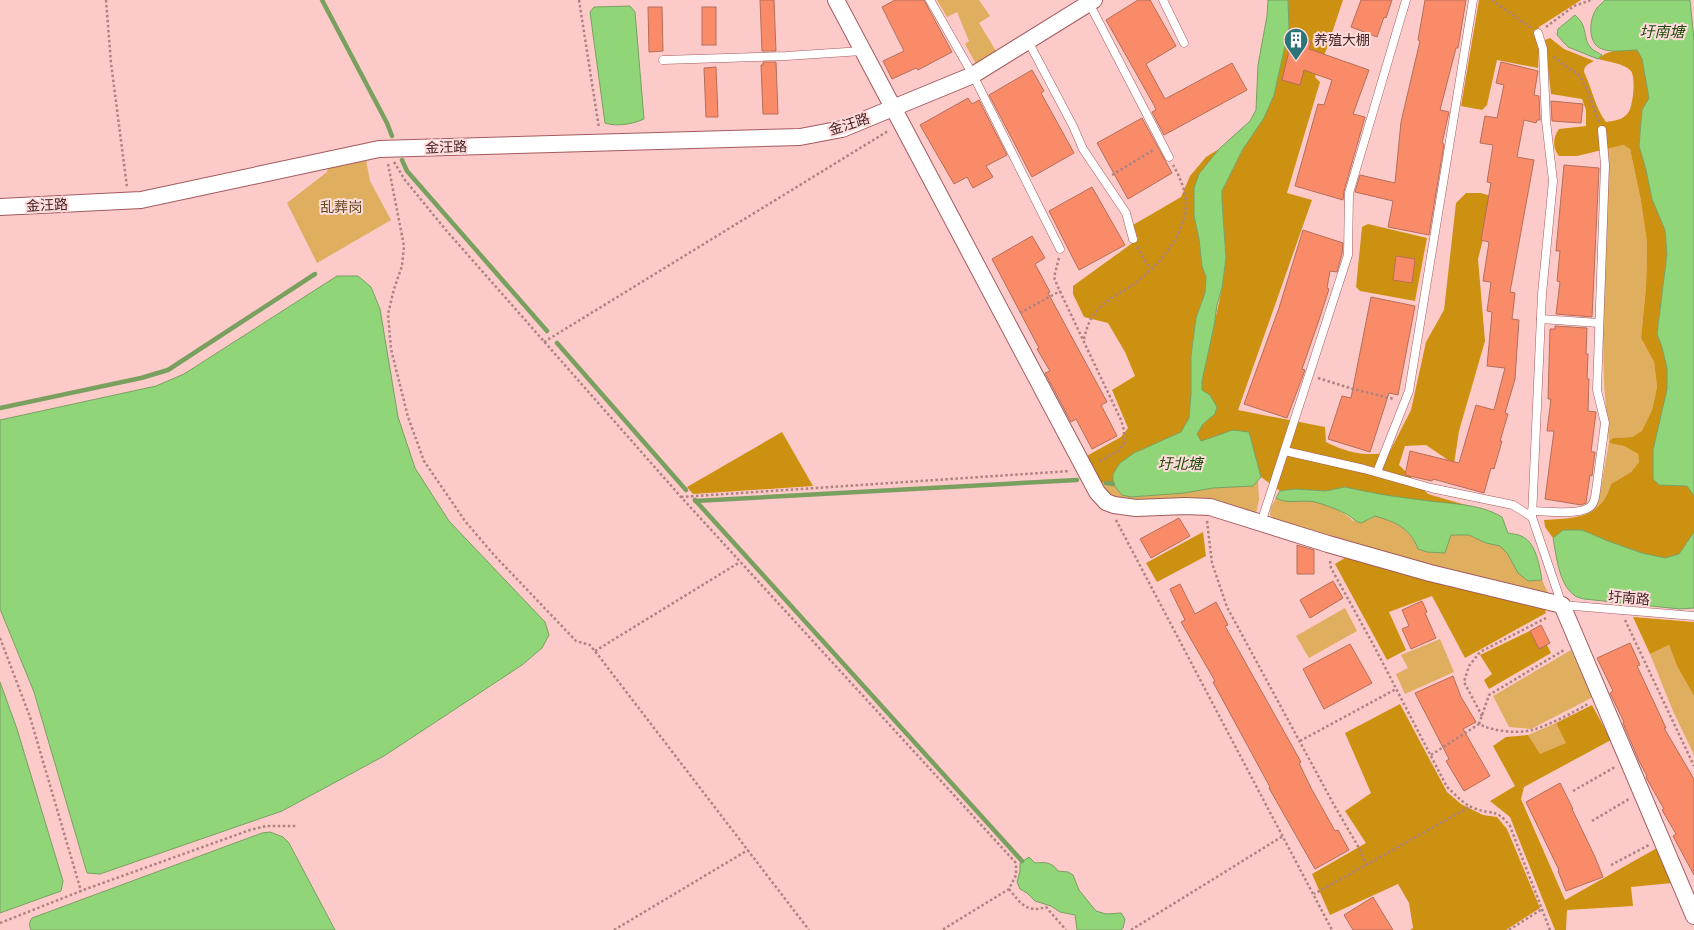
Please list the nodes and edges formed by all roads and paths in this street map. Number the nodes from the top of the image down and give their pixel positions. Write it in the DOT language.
graph roads {
  1 [pos="106,0"];
  2 [pos="578,0"];
  3 [pos="836,0"];
  4 [pos="930,0"];
  5 [pos="1164,0"];
  6 [pos="1406,0"];
  7 [pos="1473,0"];
  8 [pos="1492,0"];
  9 [pos="1591,0"];
  10 [pos="1091,2"];
  11 [pos="1538,33"];
  12 [pos="1028,41"];
  13 [pos="1184,42"];
  14 [pos="1542,49"];
  15 [pos="862,51"];
  16 [pos="663,60"];
  17 [pos="973,75"];
  18 [pos="892,108"];
  19 [pos="900,123"];
  20 [pos="1602,130"];
  21 [pos="601,142"];
  22 [pos="1163,144"];
  23 [pos="385,148"];
  24 [pos="1169,157"];
  25 [pos="1103,181"];
  26 [pos="129,201"];
  27 [pos="0,207"];
  28 [pos="1133,239"];
  29 [pos="1060,249"];
  30 [pos="1150,270"];
  31 [pos="1060,291"];
  32 [pos="1541,320"];
  33 [pos="1006,321"];
  34 [pos="1599,323"];
  35 [pos="1083,340"];
  36 [pos="544,342"];
  37 [pos="1309,376"];
  38 [pos="1406,399"];
  39 [pos="1284,451"];
  40 [pos="1085,470"];
  41 [pos="1377,472"];
  42 [pos="681,497"];
  43 [pos="1106,502"];
  44 [pos="1210,507"];
  45 [pos="1532,514"];
  46 [pos="1261,523"];
  47 [pos="1328,544"];
  48 [pos="740,562"];
  49 [pos="1562,607"];
  50 [pos="1620,610"];
  51 [pos="1694,616"];
  52 [pos="0,638"];
  53 [pos="1577,642"];
  54 [pos="595,651"];
  55 [pos="1396,689"];
  56 [pos="1601,697"];
  57 [pos="1482,716"];
  58 [pos="1479,724"];
  59 [pos="1300,742"];
  60 [pos="1431,755"];
  61 [pos="1627,760"];
  62 [pos="1694,766"];
  63 [pos="1573,791"];
  64 [pos="1641,791"];
  65 [pos="1471,806"];
  66 [pos="1592,821"];
  67 [pos="296,826"];
  68 [pos="1283,836"];
  69 [pos="1661,839"];
  70 [pos="748,850"];
  71 [pos="1366,865"];
  72 [pos="1611,865"];
  73 [pos="1009,889"];
  74 [pos="81,891"];
  75 [pos="1313,894"];
  76 [pos="1542,909"];
  77 [pos="1694,916"];
  78 [pos="0,922"];
  79 [pos="614,930"];
  80 [pos="809,930"];
  81 [pos="942,930"];
  82 [pos="1066,930"];
  83 [pos="1130,930"];
  84 [pos="1332,930"];
  85 [pos="1509,930"];
  86 [pos="1550,930"];
  1 -- 26 [label="path"];
  2 -- 21 [label="path"];
  3 -- 15 [label="street"];
  4 -- 17 [label="lane"];
  5 -- 13 [label="lane"];
  6 -- 37 [label="lane"];
  7 -- 38 [label="lane"];
  8 -- 11 [label="path"];
  9 -- 11 [label="path"];
  10 -- 12 [label="street, 金汪路"];
  10 -- 22 [label="lane"];
  11 -- 14 [label="lane"];
  12 -- 17 [label="street, 金汪路"];
  12 -- 25 [label="lane"];
  14 -- 20 [label="path"];
  14 -- 32 [label="lane"];
  15 -- 16 [label="lane"];
  15 -- 18 [label="street"];
  17 -- 18 [label="street, 金汪路"];
  17 -- 29 [label="lane"];
  18 -- 19 [label="street"];
  18 -- 21 [label="street, 金汪路"];
  19 -- 33 [label="street"];
  19 -- 36 [label="path"];
  20 -- 34 [label="lane"];
  21 -- 23 [label="street, 金汪路"];
  22 -- 24 [label="lane"];
  22 -- 25 [label="path"];
  23 -- 26 [label="street, 金汪路"];
  23 -- 36 [label="path"];
  23 -- 54 [label="path"];
  24 -- 30 [label="path"];
  25 -- 28 [label="lane"];
  26 -- 27 [label="street, 金汪路"];
  28 -- 30 [label="path"];
  29 -- 31 [label="path"];
  30 -- 35 [label="path"];
  31 -- 33 [label="path"];
  31 -- 35 [label="path"];
  32 -- 34 [label="lane"];
  32 -- 45 [label="lane"];
  33 -- 40 [label="street"];
  34 -- 45 [label="lane"];
  35 -- 40 [label="path"];
  36 -- 42 [label="path"];
  37 -- 38 [label="path"];
  37 -- 39 [label="lane"];
  38 -- 41 [label="lane"];
  39 -- 41 [label="lane"];
  39 -- 46 [label="lane"];
  40 -- 42 [label="path"];
  40 -- 43 [label="street"];
  41 -- 45 [label="lane"];
  42 -- 48 [label="path"];
  43 -- 44 [label="street"];
  43 -- 68 [label="path"];
  44 -- 46 [label="street"];
  44 -- 59 [label="path"];
  45 -- 49 [label="lane"];
  46 -- 47 [label="street"];
  47 -- 49 [label="street"];
  47 -- 55 [label="path"];
  48 -- 54 [label="path"];
  48 -- 73 [label="path"];
  49 -- 50 [label="lane, 圩南路"];
  49 -- 53 [label="street"];
  49 -- 57 [label="path"];
  50 -- 51 [label="lane, 圩南路"];
  50 -- 62 [label="path"];
  52 -- 74 [label="path"];
  53 -- 56 [label="street"];
  53 -- 57 [label="path"];
  54 -- 70 [label="path"];
  55 -- 59 [label="path"];
  55 -- 60 [label="path"];
  56 -- 58 [label="path"];
  56 -- 61 [label="street"];
  57 -- 58 [label="path"];
  58 -- 60 [label="path"];
  59 -- 71 [label="path"];
  60 -- 65 [label="path"];
  61 -- 63 [label="path"];
  61 -- 64 [label="street"];
  64 -- 66 [label="path"];
  64 -- 69 [label="street"];
  65 -- 71 [label="path"];
  65 -- 76 [label="path"];
  67 -- 74 [label="path"];
  68 -- 75 [label="path"];
  68 -- 83 [label="path"];
  69 -- 72 [label="path"];
  69 -- 77 [label="street"];
  70 -- 79 [label="path"];
  70 -- 80 [label="path"];
  71 -- 75 [label="path"];
  73 -- 81 [label="path"];
  73 -- 82 [label="path"];
  74 -- 78 [label="path"];
  75 -- 84 [label="path"];
  76 -- 85 [label="path"];
  76 -- 86 [label="path"];
}
